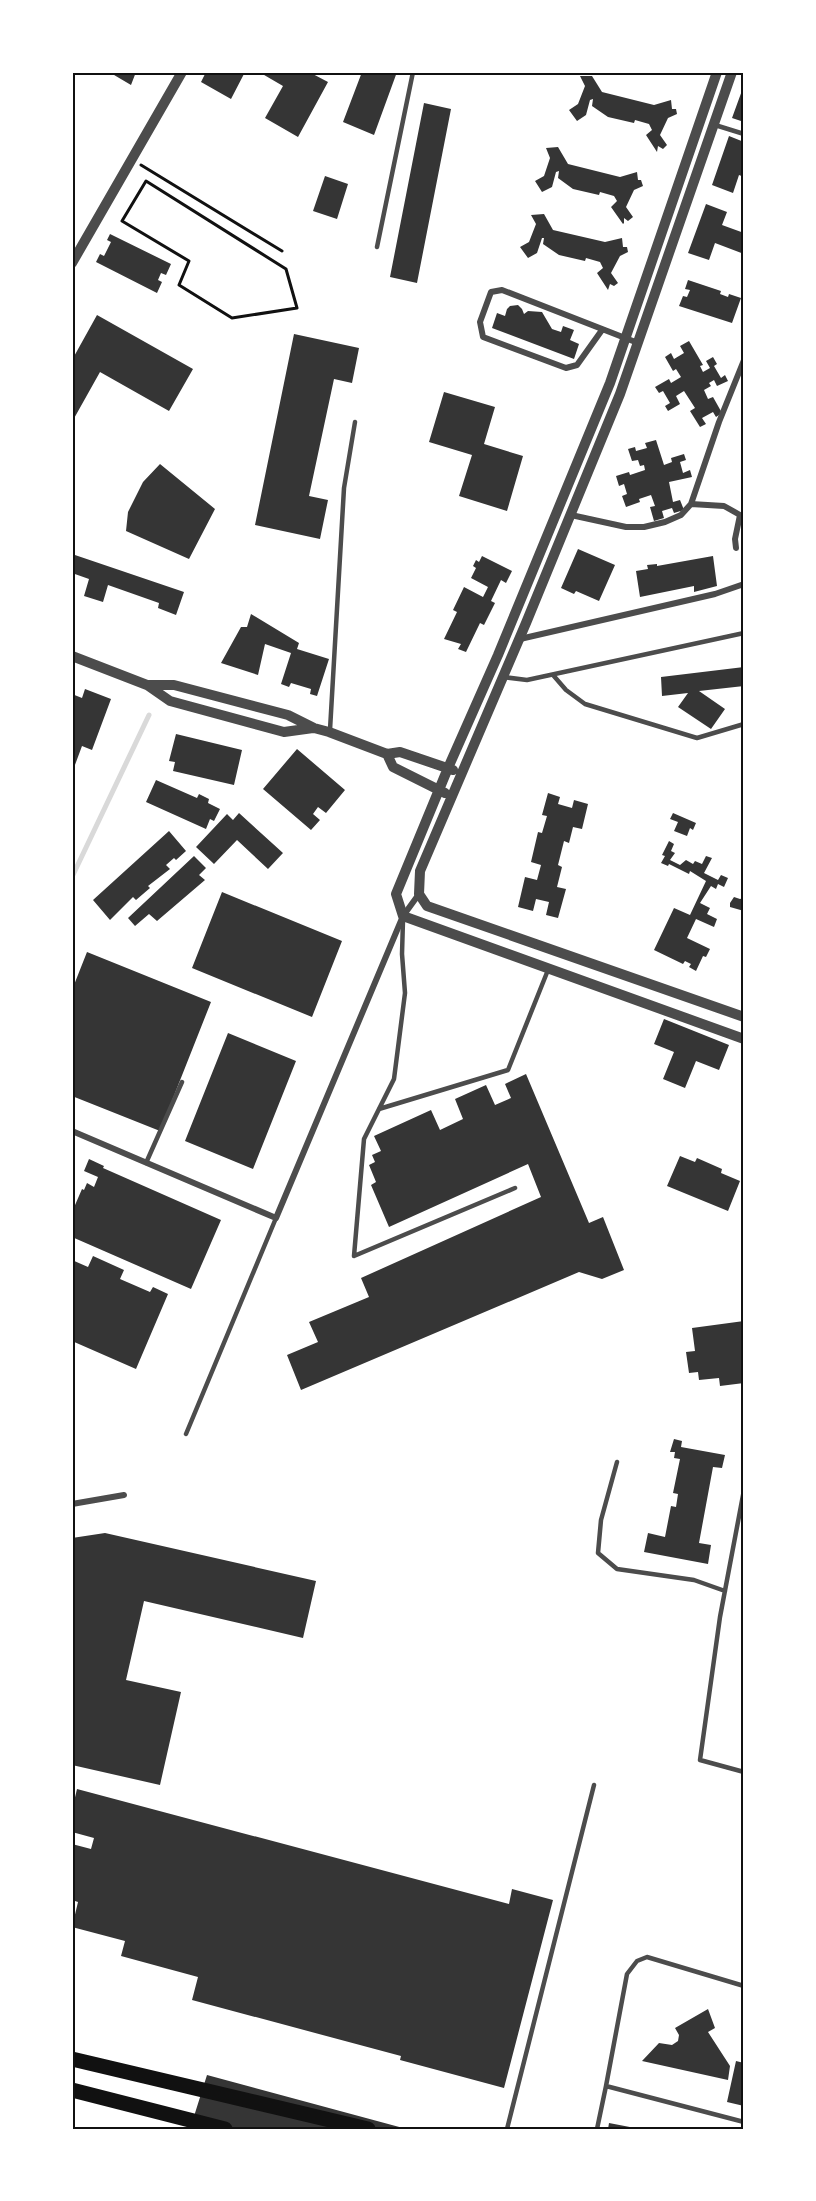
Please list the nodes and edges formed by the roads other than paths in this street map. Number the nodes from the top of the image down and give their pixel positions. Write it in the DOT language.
graph roads {
  1 [pos="182,72"];
  2 [pos="413,72"];
  3 [pos="717,72"];
  4 [pos="732,72"];
  5 [pos="714,124"];
  6 [pos="744,134"];
  7 [pos="678,184"];
  8 [pos="691,189"];
  9 [pos="377,247"];
  10 [pos="72,263"];
  11 [pos="602,330"];
  12 [pos="626,339"];
  13 [pos="638,344"];
  14 [pos="744,360"];
  15 [pos="600,408"];
  16 [pos="613,413"];
  17 [pos="355,422"];
  18 [pos="573,473"];
  19 [pos="586,478"];
  20 [pos="691,504"];
  21 [pos="571,515"];
  22 [pos="548,533"];
  23 [pos="561,538"];
  24 [pos="736,548"];
  25 [pos="531,574"];
  26 [pos="544,580"];
  27 [pos="744,584"];
  28 [pos="744,633"];
  29 [pos="519,639"];
  30 [pos="498,655"];
  31 [pos="72,656"];
  32 [pos="510,660"];
  33 [pos="553,675"];
  34 [pos="503,677"];
  35 [pos="147,685"];
  36 [pos="229,699"];
  37 [pos="225,716"];
  38 [pos="744,724"];
  39 [pos="314,728"];
  40 [pos="329,732"];
  41 [pos="387,754"];
  42 [pos="448,768"];
  43 [pos="462,774"];
  44 [pos="439,790"];
  45 [pos="452,797"];
  46 [pos="414,850"];
  47 [pos="426,856"];
  48 [pos="419,894"];
  49 [pos="403,916"];
  50 [pos="546,948"];
  51 [pos="544,967"];
  52 [pos="628,976"];
  53 [pos="622,995"];
  54 [pos="739,1015"];
  55 [pos="728,1033"];
  56 [pos="744,1039"];
  57 [pos="182,1082"];
  58 [pos="379,1109"];
  59 [pos="72,1131"];
  60 [pos="146,1163"];
  61 [pos="515,1188"];
  62 [pos="276,1218"];
  63 [pos="186,1434"];
  64 [pos="617,1462"];
  65 [pos="744,1490"];
  66 [pos="124,1495"];
  67 [pos="72,1504"];
  68 [pos="744,1584"];
  69 [pos="725,1592"];
  70 [pos="744,1604"];
  71 [pos="744,1772"];
  72 [pos="594,1785"];
  73 [pos="744,1986"];
  74 [pos="72,2059"];
  75 [pos="606,2086"];
  76 [pos="72,2090"];
  77 [pos="744,2122"];
  78 [pos="225,2129"];
  79 [pos="368,2129"];
  80 [pos="507,2129"];
  81 [pos="597,2129"];
  1 -- 10 [label="street"];
  2 -- 9 [label="lane"];
  3 -- 7 [label="street"];
  4 -- 5 [label="street"];
  5 -- 6 [label="lane"];
  5 -- 8 [label="street"];
  7 -- 8 [label="street"];
  7 -- 12 [label="street"];
  8 -- 13 [label="street"];
  11 -- 11 [label="street"];
  11 -- 12 [label="street"];
  12 -- 13 [label="street"];
  12 -- 15 [label="street"];
  13 -- 16 [label="street"];
  14 -- 20 [label="street"];
  15 -- 16 [label="street"];
  15 -- 18 [label="street"];
  16 -- 19 [label="street"];
  17 -- 40 [label="lane"];
  18 -- 19 [label="street"];
  18 -- 22 [label="street"];
  19 -- 21 [label="street"];
  20 -- 21 [label="street"];
  20 -- 24 [label="street"];
  21 -- 23 [label="street"];
  22 -- 23 [label="street"];
  22 -- 25 [label="street"];
  23 -- 26 [label="street"];
  25 -- 26 [label="street"];
  25 -- 30 [label="street"];
  26 -- 29 [label="street"];
  27 -- 29 [label="street"];
  28 -- 33 [label="lane"];
  29 -- 32 [label="street"];
  30 -- 32 [label="street"];
  30 -- 42 [label="street"];
  31 -- 35 [label="street"];
  32 -- 34 [label="street"];
  33 -- 34 [label="lane"];
  33 -- 38 [label="lane"];
  34 -- 43 [label="street"];
  35 -- 36 [label="street"];
  35 -- 37 [label="street"];
  36 -- 37 [label="street"];
  36 -- 39 [label="street"];
  37 -- 39 [label="street"];
  39 -- 40 [label="street"];
  40 -- 41 [label="street"];
  41 -- 42 [label="street"];
  41 -- 44 [label="street"];
  42 -- 43 [label="street"];
  42 -- 44 [label="street"];
  43 -- 45 [label="street"];
  44 -- 45 [label="street"];
  44 -- 46 [label="street"];
  45 -- 47 [label="street"];
  46 -- 47 [label="street"];
  46 -- 49 [label="street"];
  47 -- 48 [label="street"];
  48 -- 49 [label="street"];
  48 -- 50 [label="street"];
  49 -- 51 [label="street"];
  49 -- 58 [label="lane"];
  49 -- 62 [label="street"];
  50 -- 51 [label="street"];
  50 -- 52 [label="street"];
  51 -- 53 [label="street"];
  51 -- 58 [label="lane"];
  52 -- 53 [label="street"];
  52 -- 54 [label="street"];
  53 -- 55 [label="street"];
  54 -- 55 [label="street"];
  55 -- 56 [label="street"];
  57 -- 60 [label="lane"];
  58 -- 61 [label="lane"];
  59 -- 60 [label="street"];
  60 -- 62 [label="street"];
  62 -- 63 [label="lane"];
  64 -- 69 [label="lane"];
  65 -- 69 [label="lane"];
  66 -- 67 [label="street"];
  68 -- 70 [label="lane"];
  69 -- 71 [label="lane"];
  72 -- 80 [label="lane"];
  73 -- 75 [label="lane"];
  74 -- 79 [label="main road"];
  75 -- 77 [label="lane"];
  75 -- 81 [label="lane"];
  76 -- 78 [label="main road"];
}
